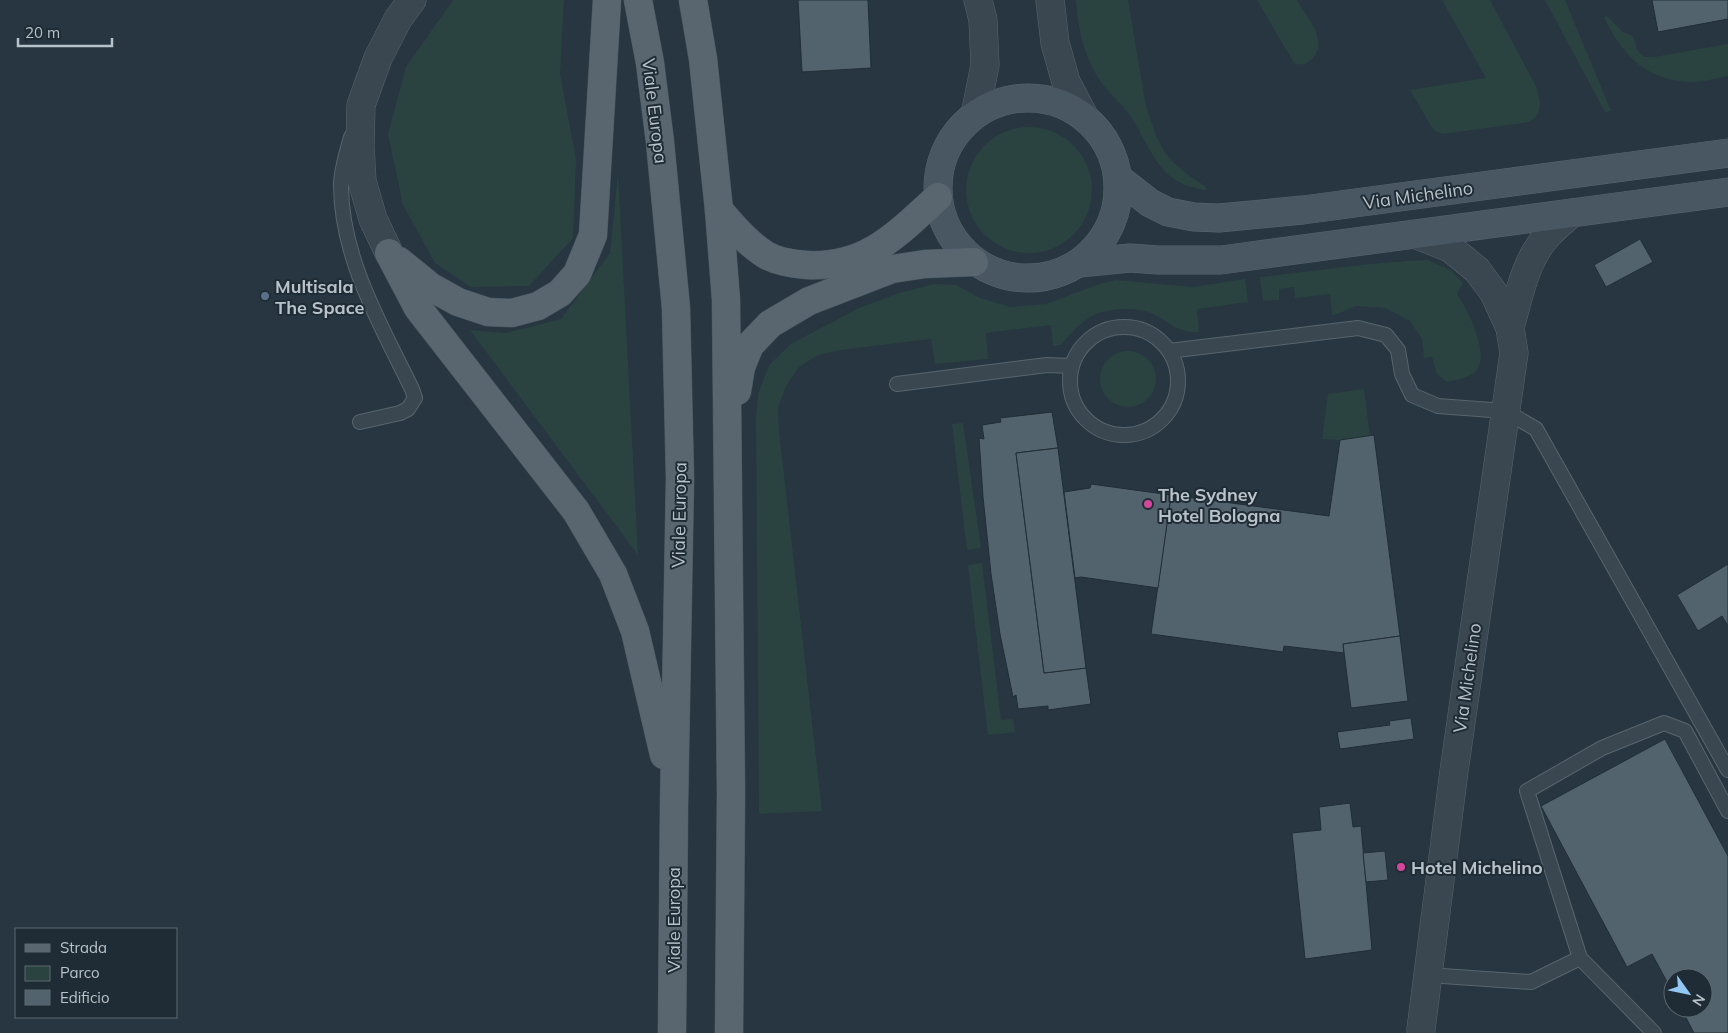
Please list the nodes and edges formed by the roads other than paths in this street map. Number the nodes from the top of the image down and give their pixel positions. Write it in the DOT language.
graph roads {
  1 [pos="412,0"];
  2 [pos="595,0"];
  3 [pos="607,0"];
  4 [pos="638,0"];
  5 [pos="693,0"];
  6 [pos="978,0"];
  7 [pos="1050,0"];
  8 [pos="606,37"];
  9 [pos="361,105"];
  10 [pos="974,115"];
  11 [pos="1085,118"];
  12 [pos="1728,153"];
  13 [pos="1118,178"];
  14 [pos="1728,192"];
  15 [pos="938,197"];
  16 [pos="719,210"];
  17 [pos="1572,213"];
  18 [pos="1417,235"];
  19 [pos="389,252"];
  20 [pos="974,262"];
  21 [pos="1080,263"];
  22 [pos="1510,328"];
  23 [pos="1169,351"];
  24 [pos="1072,366"];
  25 [pos="897,384"];
  26 [pos="1505,411"];
  27 [pos="360,422"];
  28 [pos="1728,770"];
  29 [pos="731,792"];
  30 [pos="674,807"];
  31 [pos="1728,811"];
  32 [pos="1580,958"];
  33 [pos="1428,975"];
  34 [pos="1423,1032"];
  35 [pos="672,1033"];
  36 [pos="729,1033"];
  37 [pos="1654,1033"];
  1 -- 9 [label="street"];
  2 -- 8 [label="lane"];
  3 -- 8 [label="main road"];
  4 -- 30 [label="main road, Viale Europa"];
  5 -- 16 [label="main road"];
  6 -- 10 [label="street"];
  7 -- 11 [label="street"];
  8 -- 19 [label="main road"];
  9 -- 19 [label="street"];
  9 -- 27 [label="lane"];
  10 -- 11 [label="street"];
  10 -- 15 [label="street"];
  11 -- 13 [label="street"];
  12 -- 13 [label="street, Via Michelino"];
  13 -- 21 [label="street"];
  14 -- 17 [label="street, Via Michelino"];
  15 -- 16 [label="main road"];
  15 -- 20 [label="street"];
  16 -- 29 [label="main road"];
  17 -- 18 [label="street, Via Michelino"];
  17 -- 22 [label="street, Via Michelino"];
  18 -- 21 [label="street, Via Michelino"];
  18 -- 22 [label="street, Via Michelino"];
  19 -- 30 [label="main road"];
  20 -- 21 [label="street"];
  20 -- 29 [label="main road"];
  22 -- 26 [label="street, Via Michelino"];
  23 -- 24 [label="lane"];
  23 -- 24 [label="lane"];
  23 -- 26 [label="lane"];
  24 -- 25 [label="lane"];
  26 -- 28 [label="lane"];
  26 -- 33 [label="street, Via Michelino"];
  29 -- 36 [label="main road"];
  30 -- 35 [label="main road, Viale Europa"];
  31 -- 32 [label="lane"];
  32 -- 33 [label="lane"];
  32 -- 37 [label="lane"];
  33 -- 34 [label="street, Via Michelino"];
}
